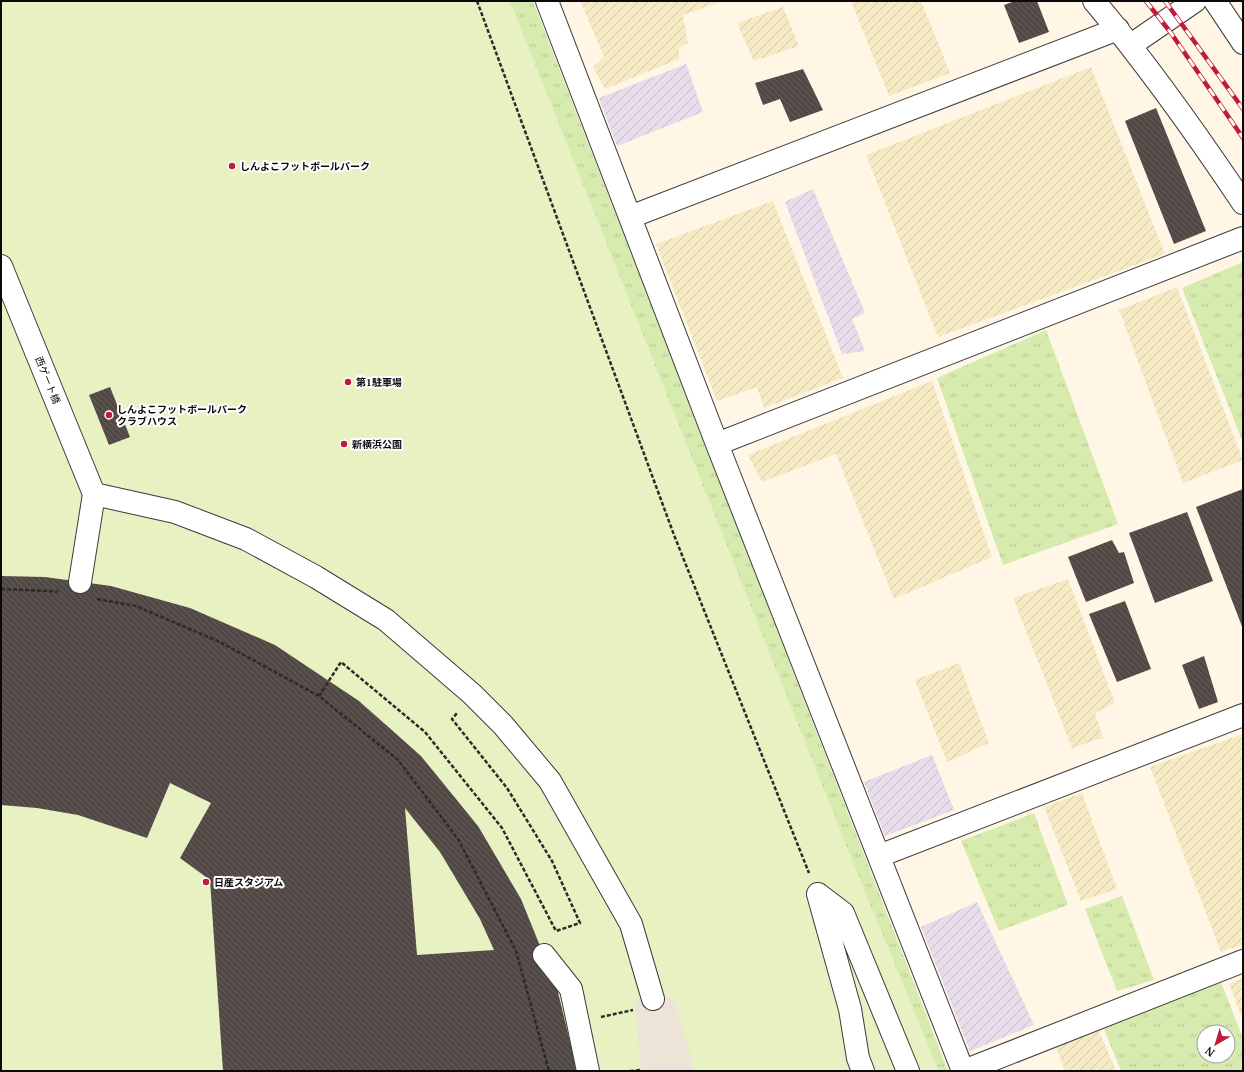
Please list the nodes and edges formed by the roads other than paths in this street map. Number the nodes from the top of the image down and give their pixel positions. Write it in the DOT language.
graph roads {
  1 [pos="547,1"];
  2 [pos="1094,1"];
  3 [pos="1195,1"];
  4 [pos="1216,1"];
  5 [pos="1124,37"];
  6 [pos="1243,42"];
  7 [pos="1243,203"];
  8 [pos="630,217"];
  9 [pos="1243,238"];
  10 [pos="1,266"];
  11 [pos="717,444"];
  12 [pos="94,494"];
  13 [pos="73,588"];
  14 [pos="1243,715"];
  15 [pos="879,856"];
  16 [pos="544,955"];
  17 [pos="1243,961"];
  18 [pos="644,1004"];
  19 [pos="588,1071"];
  20 [pos="863,1071"];
  21 [pos="908,1071"];
  22 [pos="963,1071"];
  1 -- 8 [label="street"];
  2 -- 5 [label="street"];
  3 -- 5 [label="street"];
  4 -- 6 [label="street"];
  5 -- 7 [label="street"];
  5 -- 8 [label="street"];
  8 -- 11 [label="street"];
  9 -- 11 [label="street"];
  10 -- 12 [label="street, 西ゲート橋"];
  11 -- 15 [label="street"];
  12 -- 13 [label="street"];
  12 -- 18 [label="street"];
  14 -- 15 [label="street"];
  15 -- 22 [label="street"];
  16 -- 19 [label="street"];
  17 -- 22 [label="street"];
  20 -- 21 [label="street"];
}
